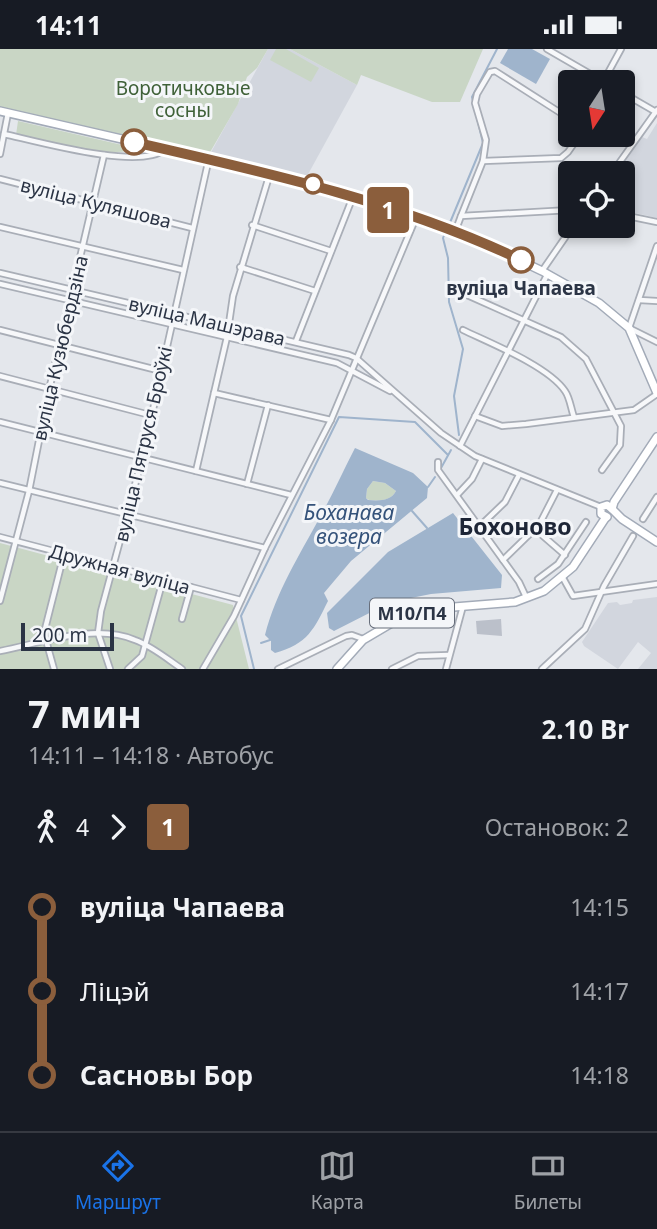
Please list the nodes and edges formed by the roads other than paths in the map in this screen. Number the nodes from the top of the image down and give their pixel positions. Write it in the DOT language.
graph roads {
  1 [pos="547,49"];
  2 [pos="621,49"];
  3 [pos="583,70"];
  4 [pos="610,70"];
  5 [pos="635,100"];
  6 [pos="558,111"];
  7 [pos="4,112"];
  8 [pos="656,112"];
  9 [pos="4,134"];
  10 [pos="570,147"];
  11 [pos="165,149"];
  12 [pos="0,154"];
  13 [pos="104,155"];
  14 [pos="209,157"];
  15 [pos="483,161"];
  16 [pos="621,161"];
  17 [pos="270,173"];
  18 [pos="0,180"];
  19 [pos="352,198"];
  20 [pos="93,201"];
  21 [pos="558,212"];
  22 [pos="461,216"];
  23 [pos="635,217"];
  24 [pos="415,219"];
  25 [pos="657,222"];
  26 [pos="252,225"];
  27 [pos="0,227"];
  28 [pos="192,227"];
  29 [pos="455,232"];
  30 [pos="565,238"];
  31 [pos="83,246"];
  32 [pos="657,246"];
  33 [pos="331,251"];
  34 [pos="240,267"];
  35 [pos="183,270"];
  36 [pos="0,272"];
  37 [pos="544,272"];
  38 [pos="0,284"];
  39 [pos="73,290"];
  40 [pos="315,291"];
  41 [pos="467,295"];
  42 [pos="70,300"];
  43 [pos="639,300"];
  44 [pos="657,301"];
  45 [pos="137,305"];
  46 [pos="173,313"];
  47 [pos="135,316"];
  48 [pos="524,320"];
  49 [pos="170,324"];
  50 [pos="228,325"];
  51 [pos="629,328"];
  52 [pos="0,330"];
  53 [pos="463,330"];
  54 [pos="227,337"];
  55 [pos="296,341"];
  56 [pos="657,342"];
  57 [pos="59,345"];
  58 [pos="508,352"];
  59 [pos="356,358"];
  60 [pos="351,369"];
  61 [pos="160,371"];
  62 [pos="0,376"];
  63 [pos="49,390"];
  64 [pos="214,393"];
  65 [pos="657,393"];
  66 [pos="400,397"];
  67 [pos="268,405"];
  68 [pos="613,412"];
  69 [pos="150,415"];
  70 [pos="475,416"];
  71 [pos="574,417"];
  72 [pos="331,420"];
  73 [pos="0,422"];
  74 [pos="40,431"];
  75 [pos="657,436"];
  76 [pos="460,446"];
  77 [pos="142,459"];
  78 [pos="482,459"];
  79 [pos="438,462"];
  80 [pos="602,470"];
  81 [pos="196,471"];
  82 [pos="519,475"];
  83 [pos="0,483"];
  84 [pos="247,484"];
  85 [pos="557,490"];
  86 [pos="29,491"];
  87 [pos="291,495"];
  88 [pos="457,495"];
  89 [pos="657,497"];
  90 [pos="605,511"];
  91 [pos="128,516"];
  92 [pos="643,519"];
  93 [pos="586,522"];
  94 [pos="480,526"];
  95 [pos="535,529"];
  96 [pos="633,535"];
  97 [pos="0,537"];
  98 [pos="16,541"];
  99 [pos="657,542"];
  100 [pos="265,548"];
  101 [pos="64,554"];
  102 [pos="565,555"];
  103 [pos="503,560"];
  104 [pos="114,568"];
  105 [pos="563,578"];
  106 [pos="538,579"];
  107 [pos="163,580"];
  108 [pos="657,584"];
  109 [pos="191,587"];
  110 [pos="602,592"];
  111 [pos="527,599"];
  112 [pos="241,600"];
  113 [pos="0,601"];
  114 [pos="463,605"];
  115 [pos="182,619"];
  116 [pos="98,632"];
  117 [pos="363,640"];
  118 [pos="45,643"];
  119 [pos="146,645"];
  120 [pos="0,651"];
  121 [pos="449,655"];
  122 [pos="54,669"];
  123 [pos="110,669"];
  124 [pos="128,669"];
  125 [pos="182,669"];
  126 [pos="203,669"];
  127 [pos="278,669"];
  128 [pos="337,669"];
  129 [pos="392,669"];
  130 [pos="446,669"];
  131 [pos="541,669"];
  1 -- 3 [label="street"];
  2 -- 4 [label="street"];
  5 -- 8 [label="street"];
  6 -- 15 [label="street"];
  7 -- 9 [label="street"];
  7 -- 11 [label="main road"];
  8 -- 16 [label="street"];
  9 -- 12 [label="street"];
  9 -- 13 [label="street"];
  10 -- 15 [label="street"];
  11 -- 13 [label="street"];
  11 -- 14 [label="main road"];
  13 -- 20 [label="street, вуліца Кузюбердзіна"];
  14 -- 17 [label="main road"];
  14 -- 28 [label="street, вуліца Пятруся Броўкі"];
  15 -- 22 [label="street"];
  17 -- 19 [label="main road"];
  17 -- 26 [label="street"];
  18 -- 20 [label="street, вуліца Куляшова"];
  19 -- 24 [label="main road"];
  19 -- 33 [label="street"];
  20 -- 28 [label="street, вуліца Куляшова"];
  20 -- 31 [label="street, вуліца Кузюбердзіна"];
  21 -- 22 [label="street"];
  22 -- 29 [label="street"];
  23 -- 25 [label="street"];
  24 -- 29 [label="main road"];
  24 -- 59 [label="street"];
  26 -- 33 [label="street"];
  26 -- 34 [label="street"];
  27 -- 31 [label="street"];
  28 -- 35 [label="street, вуліца Пятруся Броўкі"];
  29 -- 37 [label="main road"];
  30 -- 37 [label="street"];
  31 -- 35 [label="street"];
  31 -- 39 [label="street, вуліца Кузюбердзіна"];
  32 -- 43 [label="street"];
  33 -- 40 [label="street"];
  34 -- 40 [label="street"];
  34 -- 50 [label="street"];
  35 -- 46 [label="street, вуліца Пятруся Броўкі"];
  36 -- 39 [label="street, вуліца Машэрава"];
  37 -- 48 [label="street"];
  37 -- 51 [label="main road"];
  38 -- 42 [label="street, вуліца Машэрава"];
  39 -- 42 [label="street, вуліца Кузюбердзіна"];
  39 -- 45 [label="street, вуліца Машэрава"];
  40 -- 55 [label="street"];
  41 -- 48 [label="street"];
  42 -- 47 [label="street, вуліца Машэрава"];
  42 -- 57 [label="street, вуліца Кузюбердзіна"];
  43 -- 44 [label="street"];
  43 -- 51 [label="street"];
  45 -- 46 [label="street, вуліца Машэрава"];
  45 -- 47 [label="street"];
  46 -- 49 [label="street, вуліца Пятруся Броўкі"];
  46 -- 50 [label="street, вуліца Машэрава"];
  47 -- 49 [label="street, вуліца Машэрава"];
  48 -- 58 [label="street"];
  48 -- 68 [label="street"];
  49 -- 54 [label="street, вуліца Машэрава"];
  49 -- 61 [label="street, вуліца Пятруся Броўкі"];
  50 -- 54 [label="street"];
  50 -- 55 [label="street, вуліца Машэрава"];
  51 -- 56 [label="street"];
  51 -- 65 [label="main road"];
  52 -- 57 [label="street"];
  53 -- 58 [label="street"];
  54 -- 60 [label="street, вуліца Машэрава"];
  54 -- 64 [label="street"];
  55 -- 59 [label="street, вуліца Машэрава"];
  57 -- 61 [label="street"];
  57 -- 63 [label="street, вуліца Кузюбердзіна"];
  58 -- 70 [label="street"];
  58 -- 71 [label="street"];
  59 -- 60 [label="street"];
  59 -- 66 [label="street, вуліца Машэрава"];
  60 -- 66 [label="street, вуліца Машэрава"];
  60 -- 72 [label="street"];
  61 -- 69 [label="street, вуліца Пятруся Броўкі"];
  62 -- 63 [label="street"];
  63 -- 69 [label="street"];
  63 -- 74 [label="street, вуліца Кузюбердзіна"];
  64 -- 67 [label="street"];
  64 -- 81 [label="street"];
  65 -- 68 [label="street"];
  66 -- 76 [label="street, вуліца Машэрава"];
  67 -- 72 [label="street"];
  67 -- 84 [label="street"];
  68 -- 71 [label="street"];
  68 -- 80 [label="street"];
  69 -- 77 [label="street, вуліца Пятруся Броўкі"];
  70 -- 71 [label="street"];
  70 -- 76 [label="street"];
  72 -- 87 [label="street"];
  73 -- 74 [label="street"];
  74 -- 77 [label="street"];
  74 -- 86 [label="street, вуліца Кузюбердзіна"];
  75 -- 90 [label="main road"];
  76 -- 78 [label="street, вуліца Машэрава"];
  77 -- 81 [label="street"];
  77 -- 91 [label="street, вуліца Пятруся Броўкі"];
  78 -- 82 [label="street, вуліца Машэрава"];
  78 -- 88 [label="street"];
  79 -- 88 [label="street"];
  81 -- 84 [label="street"];
  82 -- 85 [label="street, вуліца Машэрава"];
  82 -- 94 [label="street"];
  83 -- 86 [label="street"];
  84 -- 87 [label="street"];
  85 -- 90 [label="street, вуліца Машэрава"];
  85 -- 95 [label="street"];
  86 -- 91 [label="street"];
  86 -- 98 [label="street, вуліца Кузюбердзіна"];
  87 -- 100 [label="street"];
  88 -- 94 [label="street"];
  89 -- 92 [label="street"];
  90 -- 99 [label="main road"];
  90 -- 105 [label="main road, М10/П4"];
  91 -- 100 [label="street"];
  91 -- 104 [label="street, вуліца Пятруся Броўкі"];
  93 -- 102 [label="street"];
  94 -- 103 [label="street"];
  95 -- 102 [label="street"];
  95 -- 103 [label="street"];
  96 -- 110 [label="street"];
  97 -- 98 [label="street, Дружная вуліца"];
  98 -- 101 [label="street, Дружная вуліца"];
  98 -- 113 [label="street, вуліца Кузюбердзіна"];
  100 -- 112 [label="street"];
  101 -- 104 [label="street, Дружная вуліца"];
  101 -- 118 [label="street"];
  102 -- 106 [label="street"];
  103 -- 111 [label="street"];
  104 -- 107 [label="street, Дружная вуліца"];
  104 -- 116 [label="street, вуліца Пятруся Броўкі"];
  105 -- 110 [label="street"];
  105 -- 111 [label="main road, М10/П4"];
  107 -- 109 [label="street, Дружная вуліца"];
  107 -- 119 [label="street"];
  108 -- 110 [label="street"];
  109 -- 112 [label="street, Дружная вуліца"];
  109 -- 115 [label="street"];
  110 -- 131 [label="street"];
  111 -- 114 [label="main road, М10/П4"];
  112 -- 126 [label="street"];
  114 -- 117 [label="main road, М10/П4"];
  114 -- 121 [label="street"];
  116 -- 118 [label="street"];
  116 -- 119 [label="street"];
  116 -- 123 [label="street"];
  117 -- 127 [label="street"];
  117 -- 128 [label="main road, М10/П4"];
  118 -- 120 [label="street"];
  118 -- 122 [label="street"];
  119 -- 124 [label="street"];
  119 -- 125 [label="street"];
  121 -- 129 [label="street"];
  121 -- 130 [label="street"];
}
